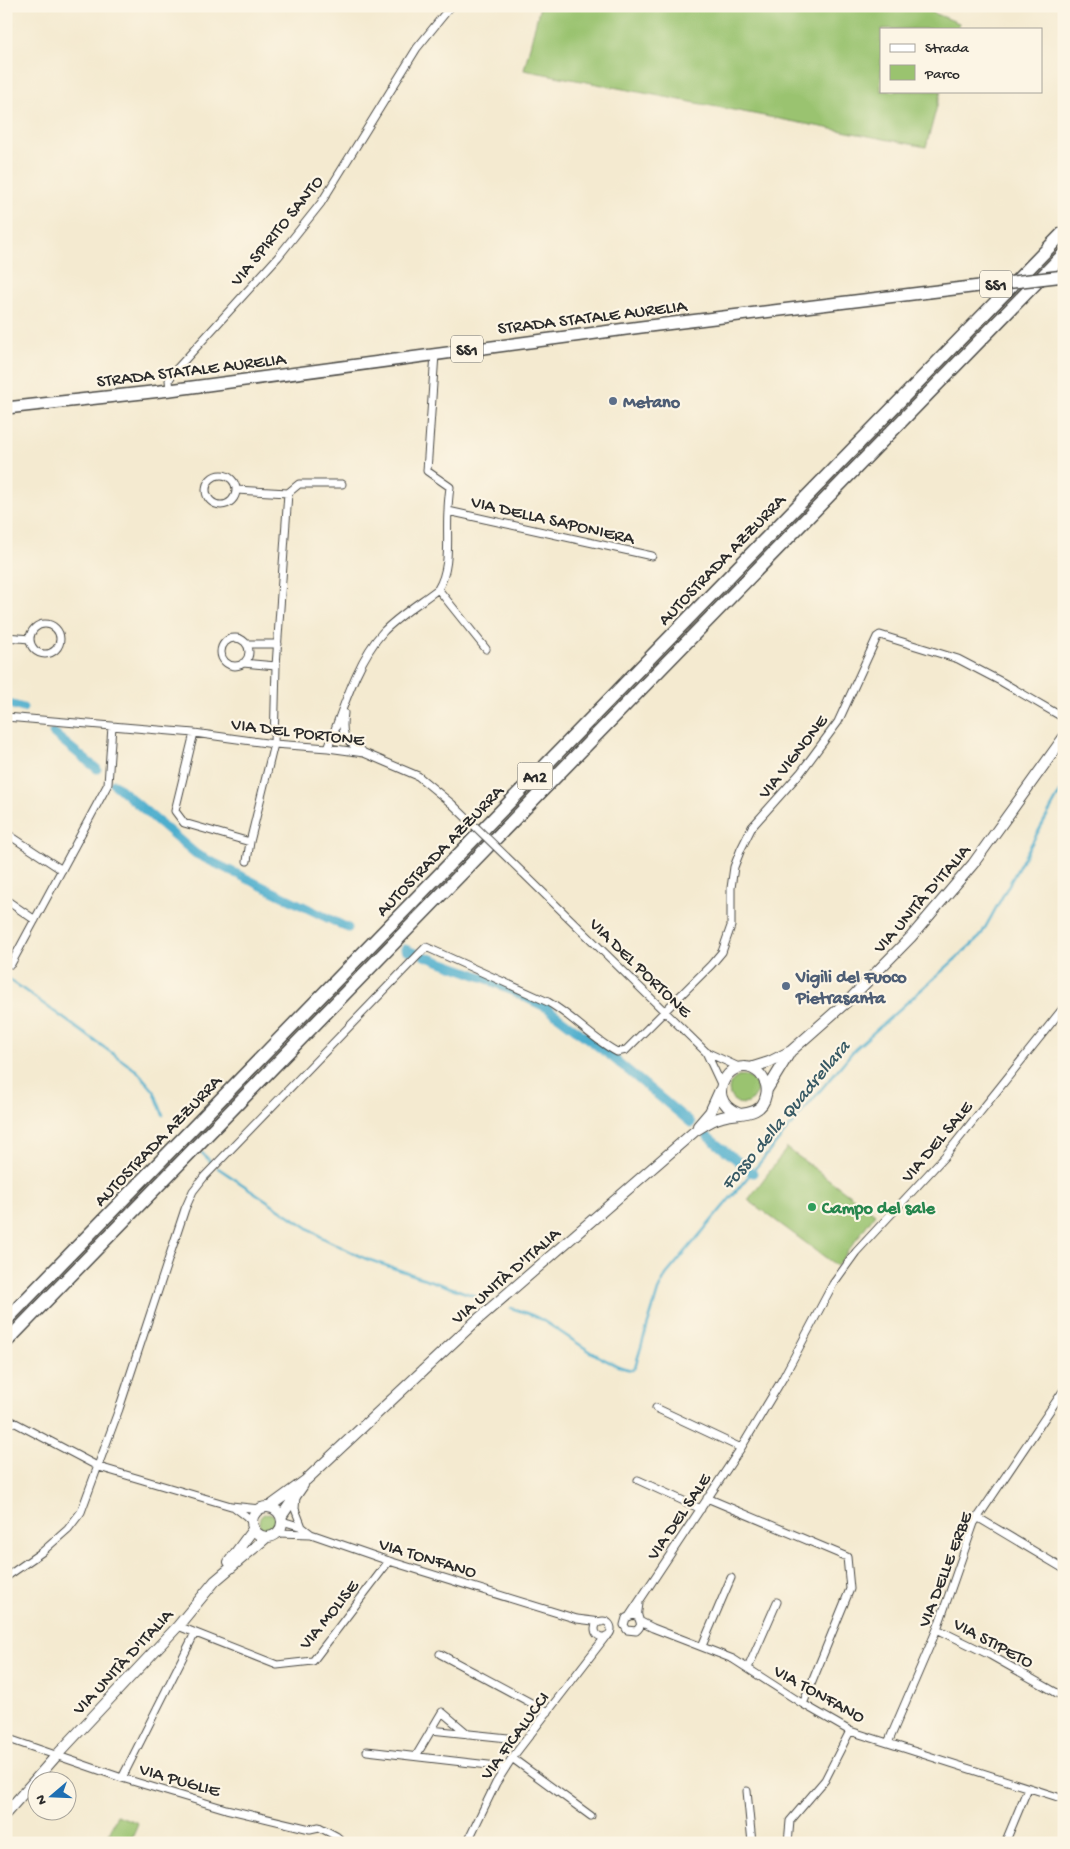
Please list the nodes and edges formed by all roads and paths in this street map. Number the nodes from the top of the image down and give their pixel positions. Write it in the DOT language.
graph roads {
  1 [pos="451,6"];
  2 [pos="1064,232"];
  3 [pos="1064,254"];
  4 [pos="1064,276"];
  5 [pos="435,354"];
  6 [pos="170,390"];
  7 [pos="6,408"];
  8 [pos="342,484"];
  9 [pos="236,490"];
  10 [pos="288,493"];
  11 [pos="448,511"];
  12 [pos="652,556"];
  13 [pos="438,589"];
  14 [pos="6,637"];
  15 [pos="30,639"];
  16 [pos="247,644"];
  17 [pos="278,644"];
  18 [pos="486,649"];
  19 [pos="243,663"];
  20 [pos="276,666"];
  21 [pos="346,703"];
  22 [pos="6,717"];
  23 [pos="1064,718"];
  24 [pos="112,726"];
  25 [pos="194,733"];
  26 [pos="1064,737"];
  27 [pos="274,744"];
  28 [pos="328,748"];
  29 [pos="364,753"];
  30 [pos="6,833"];
  31 [pos="250,842"];
  32 [pos="247,862"];
  33 [pos="62,870"];
  34 [pos="6,900"];
  35 [pos="35,920"];
  36 [pos="11,964"];
  37 [pos="1064,1007"];
  38 [pos="664,1011"];
  39 [pos="790,1051"];
  40 [pos="706,1052"];
  41 [pos="746,1068"];
  42 [pos="721,1086"];
  43 [pos="767,1090"];
  44 [pos="738,1113"];
  45 [pos="695,1131"];
  46 [pos="6,1320"];
  47 [pos="6,1342"];
  48 [pos="1063,1391"];
  49 [pos="656,1408"];
  50 [pos="6,1418"];
  51 [pos="740,1448"];
  52 [pos="98,1467"];
  53 [pos="306,1480"];
  54 [pos="638,1480"];
  55 [pos="297,1494"];
  56 [pos="708,1498"];
  57 [pos="231,1506"];
  58 [pos="265,1508"];
  59 [pos="701,1508"];
  60 [pos="977,1517"];
  61 [pos="282,1519"];
  62 [pos="253,1525"];
  63 [pos="302,1527"];
  64 [pos="311,1534"];
  65 [pos="272,1535"];
  66 [pos="389,1561"];
  67 [pos="1064,1569"];
  68 [pos="6,1577"];
  69 [pos="732,1578"];
  70 [pos="215,1581"];
  71 [pos="777,1602"];
  72 [pos="633,1618"];
  73 [pos="577,1619"];
  74 [pos="605,1623"];
  75 [pos="178,1626"];
  76 [pos="652,1628"];
  77 [pos="627,1630"];
  78 [pos="638,1630"];
  79 [pos="937,1630"];
  80 [pos="596,1631"];
  81 [pos="194,1633"];
  82 [pos="608,1635"];
  83 [pos="702,1646"];
  84 [pos="597,1650"];
  85 [pos="440,1654"];
  86 [pos="748,1668"];
  87 [pos="1064,1697"];
  88 [pos="803,1704"];
  89 [pos="548,1712"];
  90 [pos="431,1730"];
  91 [pos="850,1731"];
  92 [pos="468,1734"];
  93 [pos="6,1738"];
  94 [pos="508,1738"];
  95 [pos="888,1743"];
  96 [pos="366,1751"];
  97 [pos="57,1755"];
  98 [pos="416,1756"];
  99 [pos="512,1758"];
  100 [pos="506,1767"];
  101 [pos="122,1778"];
  102 [pos="1028,1788"];
  103 [pos="747,1791"];
  104 [pos="1064,1799"];
  105 [pos="6,1813"];
  106 [pos="591,1816"];
  107 [pos="344,1843"];
  108 [pos="467,1843"];
  109 [pos="752,1843"];
  110 [pos="788,1843"];
  111 [pos="1005,1843"];
  1 -- 6 [label="street, VIA SPIRITO SANTO"];
  2 -- 46 [label="highway, AUTOSTRADA AZZURRA / A12"];
  3 -- 47 [label="highway, AUTOSTRADA AZZURRA / A12"];
  4 -- 5 [label="main road, STRADA STATALE AURELIA / SS1, bridge"];
  5 -- 6 [label="main road, STRADA STATALE AURELIA / SS1"];
  5 -- 11 [label="street, VIA DELLA SAPONIERA"];
  6 -- 7 [label="main road, STRADA STATALE AURELIA / SS1"];
  8 -- 10 [label="street"];
  9 -- 9 [label="street"];
  9 -- 10 [label="street"];
  10 -- 17 [label="street"];
  11 -- 12 [label="street, VIA DELLA SAPONIERA"];
  11 -- 13 [label="street, VIA DELLA SAPONIERA"];
  13 -- 18 [label="street"];
  13 -- 21 [label="street"];
  14 -- 15 [label="street"];
  15 -- 15 [label="street"];
  16 -- 17 [label="street"];
  16 -- 19 [label="street"];
  16 -- 19 [label="street"];
  17 -- 20 [label="street"];
  19 -- 20 [label="street"];
  20 -- 27 [label="street"];
  21 -- 28 [label="street"];
  21 -- 29 [label="street"];
  22 -- 24 [label="street, VIA DEL PORTONE"];
  23 -- 38 [label="street, VIA VIGNONE"];
  24 -- 25 [label="street, VIA DEL PORTONE"];
  24 -- 33 [label="street"];
  25 -- 27 [label="street, VIA DEL PORTONE"];
  25 -- 31 [label="street"];
  26 -- 39 [label="main road, VIA UNITÀ D'ITALIA"];
  27 -- 28 [label="street, VIA DEL PORTONE"];
  27 -- 31 [label="street"];
  28 -- 29 [label="street, VIA DEL PORTONE"];
  29 -- 38 [label="street, VIA DEL PORTONE, bridge"];
  30 -- 33 [label="street"];
  31 -- 32 [label="street"];
  33 -- 35 [label="street"];
  34 -- 35 [label="street"];
  35 -- 36 [label="street"];
  37 -- 51 [label="street, VIA DEL SALE"];
  38 -- 40 [label="street, VIA DEL PORTONE"];
  38 -- 52 [label="street"];
  39 -- 41 [label="main road, VIA UNITÀ D'ITALIA"];
  39 -- 43 [label="main road"];
  40 -- 41 [label="street"];
  40 -- 42 [label="street, VIA DEL PORTONE"];
  41 -- 42 [label="main road"];
  41 -- 43 [label="main road"];
  42 -- 44 [label="main road"];
  42 -- 45 [label="main road"];
  43 -- 44 [label="main road"];
  44 -- 45 [label="main road, VIA UNITÀ D'ITALIA"];
  45 -- 53 [label="main road, VIA UNITÀ D'ITALIA"];
  48 -- 60 [label="street, VIA DELLE ERBE"];
  49 -- 51 [label="street"];
  50 -- 52 [label="street"];
  51 -- 56 [label="street, VIA DEL SALE"];
  52 -- 57 [label="street"];
  52 -- 68 [label="street"];
  53 -- 55 [label="main road"];
  53 -- 58 [label="main road"];
  54 -- 59 [label="street"];
  55 -- 61 [label="main road"];
  55 -- 63 [label="street"];
  56 -- 59 [label="street, VIA DEL SALE"];
  56 -- 88 [label="street"];
  57 -- 58 [label="street"];
  57 -- 62 [label="street"];
  58 -- 61 [label="main road"];
  58 -- 62 [label="main road"];
  59 -- 72 [label="street, VIA DEL SALE"];
  60 -- 67 [label="street"];
  60 -- 79 [label="street, VIA DELLE ERBE"];
  61 -- 63 [label="street, VIA TONFANO"];
  61 -- 65 [label="main road"];
  62 -- 65 [label="main road"];
  62 -- 70 [label="main road"];
  63 -- 64 [label="street, VIA TONFANO"];
  64 -- 65 [label="street"];
  64 -- 66 [label="street, VIA TONFANO"];
  65 -- 70 [label="main road, VIA UNITÀ D'ITALIA"];
  66 -- 73 [label="street, VIA TONFANO"];
  66 -- 81 [label="street, VIA MOLISE"];
  69 -- 83 [label="street"];
  70 -- 75 [label="main road, VIA UNITÀ D'ITALIA"];
  71 -- 86 [label="street"];
  72 -- 74 [label="street"];
  72 -- 76 [label="street, VIA TONFANO"];
  72 -- 77 [label="street"];
  72 -- 78 [label="street"];
  73 -- 74 [label="street"];
  73 -- 80 [label="street"];
  74 -- 80 [label="street"];
  74 -- 82 [label="street"];
  75 -- 81 [label="street, VIA MOLISE"];
  75 -- 97 [label="main road, VIA UNITÀ D'ITALIA"];
  76 -- 78 [label="street"];
  76 -- 83 [label="street, VIA TONFANO"];
  77 -- 78 [label="street"];
  77 -- 82 [label="street"];
  79 -- 87 [label="street, VIA STIPETO"];
  79 -- 95 [label="street, VIA DELLE ERBE"];
  80 -- 82 [label="street"];
  80 -- 84 [label="street"];
  81 -- 101 [label="street"];
  82 -- 84 [label="street, VIA FICALUCCI"];
  83 -- 86 [label="street, VIA TONFANO"];
  84 -- 89 [label="street, VIA FICALUCCI"];
  85 -- 89 [label="street"];
  86 -- 88 [label="street, VIA TONFANO"];
  88 -- 91 [label="street, VIA TONFANO"];
  89 -- 99 [label="street, VIA FICALUCCI"];
  90 -- 92 [label="street"];
  90 -- 92 [label="street"];
  90 -- 98 [label="street"];
  91 -- 95 [label="street, VIA TONFANO"];
  91 -- 110 [label="street"];
  92 -- 94 [label="street"];
  93 -- 97 [label="street, VIA PUGLIE"];
  95 -- 102 [label="street, VIA TONFANO"];
  96 -- 98 [label="street"];
  97 -- 101 [label="street, VIA PUGLIE"];
  97 -- 105 [label="main road, VIA UNITÀ D'ITALIA"];
  98 -- 100 [label="street"];
  99 -- 100 [label="street, VIA FICALUCCI"];
  99 -- 106 [label="street"];
  100 -- 108 [label="street, VIA FICALUCCI"];
  101 -- 107 [label="street, VIA PUGLIE"];
  102 -- 104 [label="street, VIA TONFANO"];
  102 -- 111 [label="street"];
  103 -- 109 [label="street"];
}
